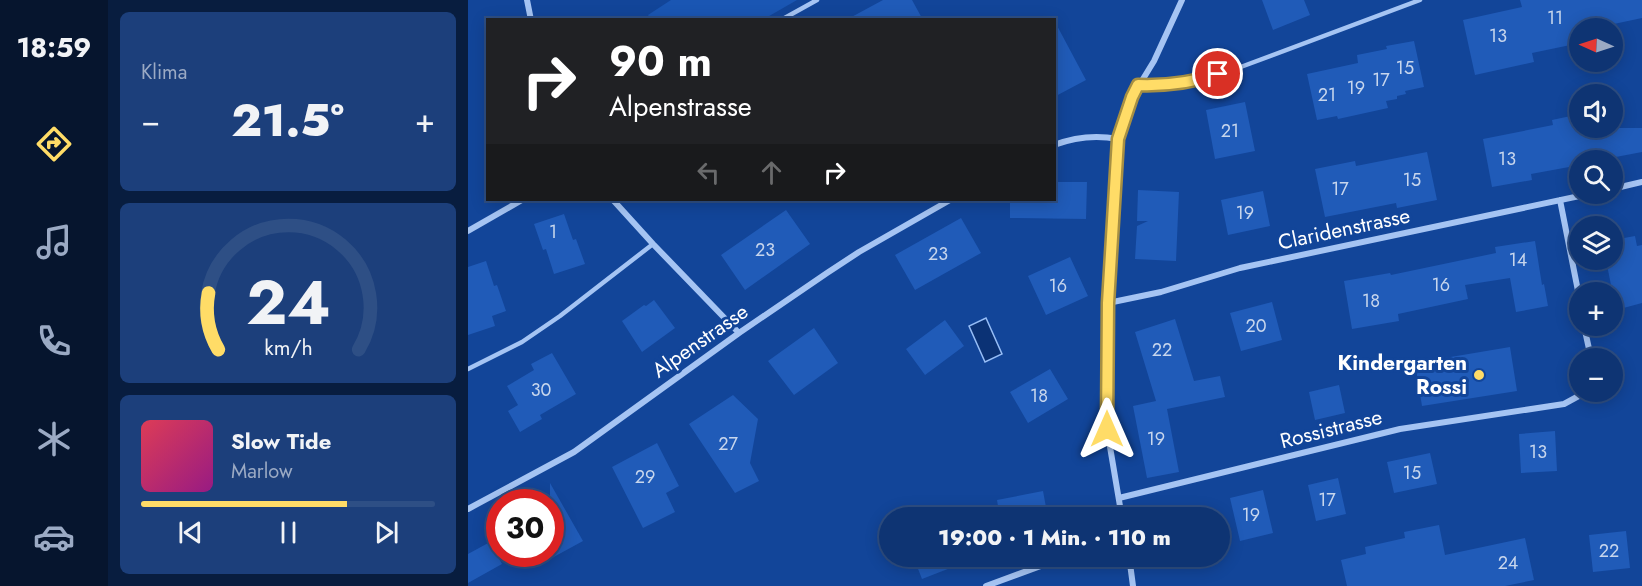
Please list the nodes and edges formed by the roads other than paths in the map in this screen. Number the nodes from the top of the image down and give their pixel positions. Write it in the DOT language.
graph roads {
  1 [pos="527,0"];
  2 [pos="817,0"];
  3 [pos="1182,0"];
  4 [pos="1420,0"];
  5 [pos="531,18"];
  6 [pos="785,18"];
  7 [pos="1138,85"];
  8 [pos="1118,139"];
  9 [pos="1056,145"];
  10 [pos="1642,182"];
  11 [pos="1623,186"];
  12 [pos="1569,198"];
  13 [pos="1560,200"];
  14 [pos="520,201"];
  15 [pos="614,201"];
  16 [pos="948,201"];
  17 [pos="468,231"];
  18 [pos="653,244"];
  19 [pos="1576,282"];
  20 [pos="1108,303"];
  21 [pos="739,333"];
  22 [pos="468,369"];
  23 [pos="1569,401"];
  24 [pos="1119,498"];
  25 [pos="1120,507"];
  26 [pos="468,509"];
  27 [pos="1038,567"];
  28 [pos="1130,567"];
  29 [pos="986,586"];
  30 [pos="1133,586"];
  1 -- 5 [label="street"];
  2 -- 6 [label="lane"];
  3 -- 7 [label="street"];
  4 -- 7 [label="lane"];
  7 -- 8 [label="street"];
  8 -- 9 [label="street"];
  8 -- 20 [label="street"];
  10 -- 11 [label="street"];
  12 -- 13 [label="street, Claridenstrasse"];
  13 -- 19 [label="street"];
  13 -- 20 [label="street, Claridenstrasse"];
  14 -- 17 [label="street"];
  15 -- 18 [label="street"];
  16 -- 21 [label="street, Alpenstrasse"];
  18 -- 21 [label="street"];
  18 -- 22 [label="lane"];
  20 -- 24 [label="street"];
  21 -- 26 [label="street, Alpenstrasse"];
  23 -- 24 [label="street, Rossistrasse"];
  24 -- 25 [label="street"];
  27 -- 29 [label="street"];
  28 -- 30 [label="street"];
}
